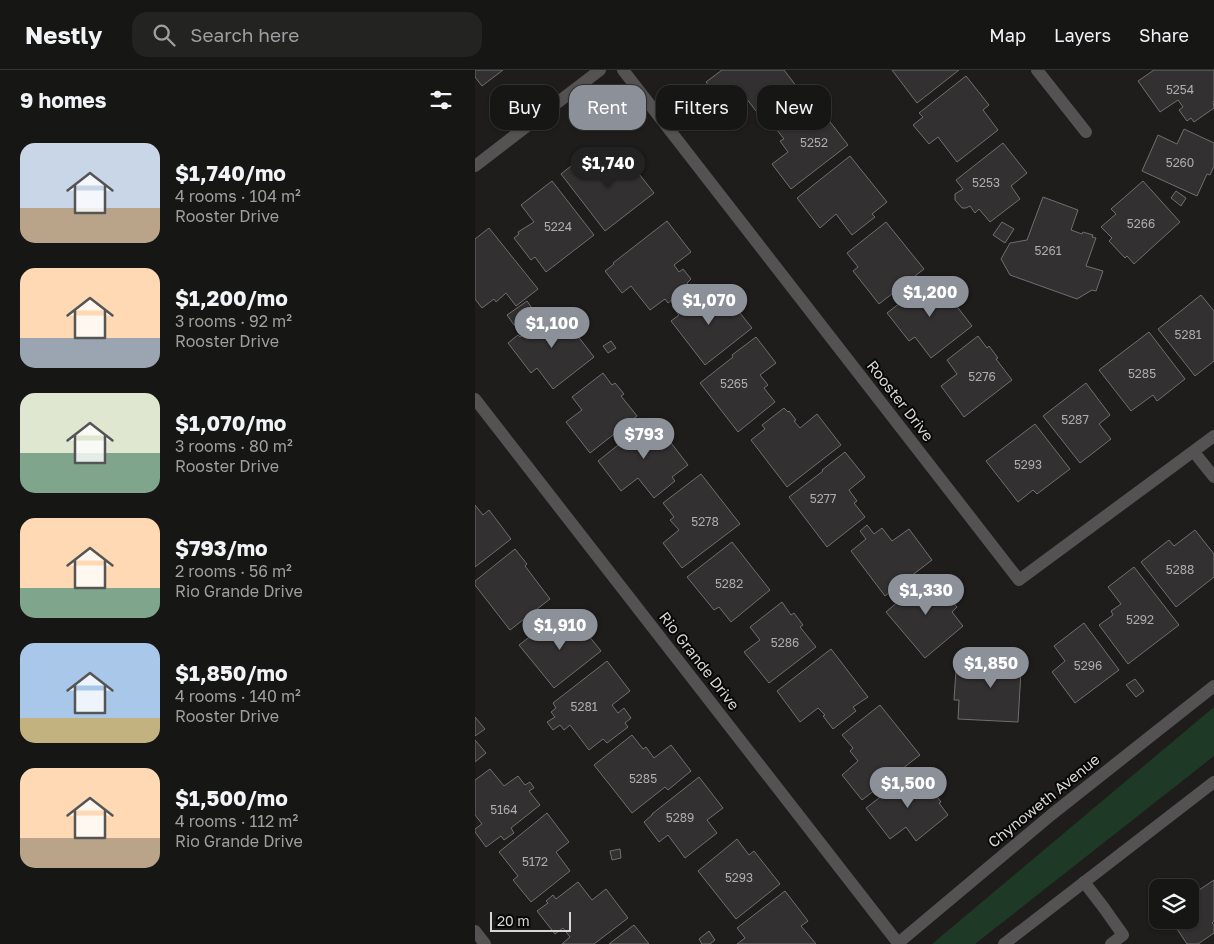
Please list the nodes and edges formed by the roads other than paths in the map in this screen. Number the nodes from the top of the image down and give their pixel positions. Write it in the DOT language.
graph roads {
  1 [pos="600,70"];
  2 [pos="623,70"];
  3 [pos="1037,70"];
  4 [pos="1086,132"];
  5 [pos="475,166"];
  6 [pos="475,399"];
  7 [pos="1214,436"];
  8 [pos="1194,452"];
  9 [pos="1214,476"];
  10 [pos="1214,686"];
  11 [pos="1214,782"];
  12 [pos="1084,882"];
  13 [pos="475,930"];
  14 [pos="485,944"];
  15 [pos="897,944"];
  16 [pos="1004,944"];
  17 [pos="1111,944"];
  1 -- 5 [label="street"];
  2 -- 8 [label="street, Rooster Drive"];
  3 -- 4 [label="street"];
  6 -- 15 [label="street, Rio Grande Drive"];
  7 -- 8 [label="street"];
  8 -- 9 [label="street"];
  10 -- 15 [label="street, Chynoweth Avenue"];
  11 -- 12 [label="street"];
  12 -- 16 [label="street"];
  12 -- 17 [label="street"];
  13 -- 14 [label="street"];
}
